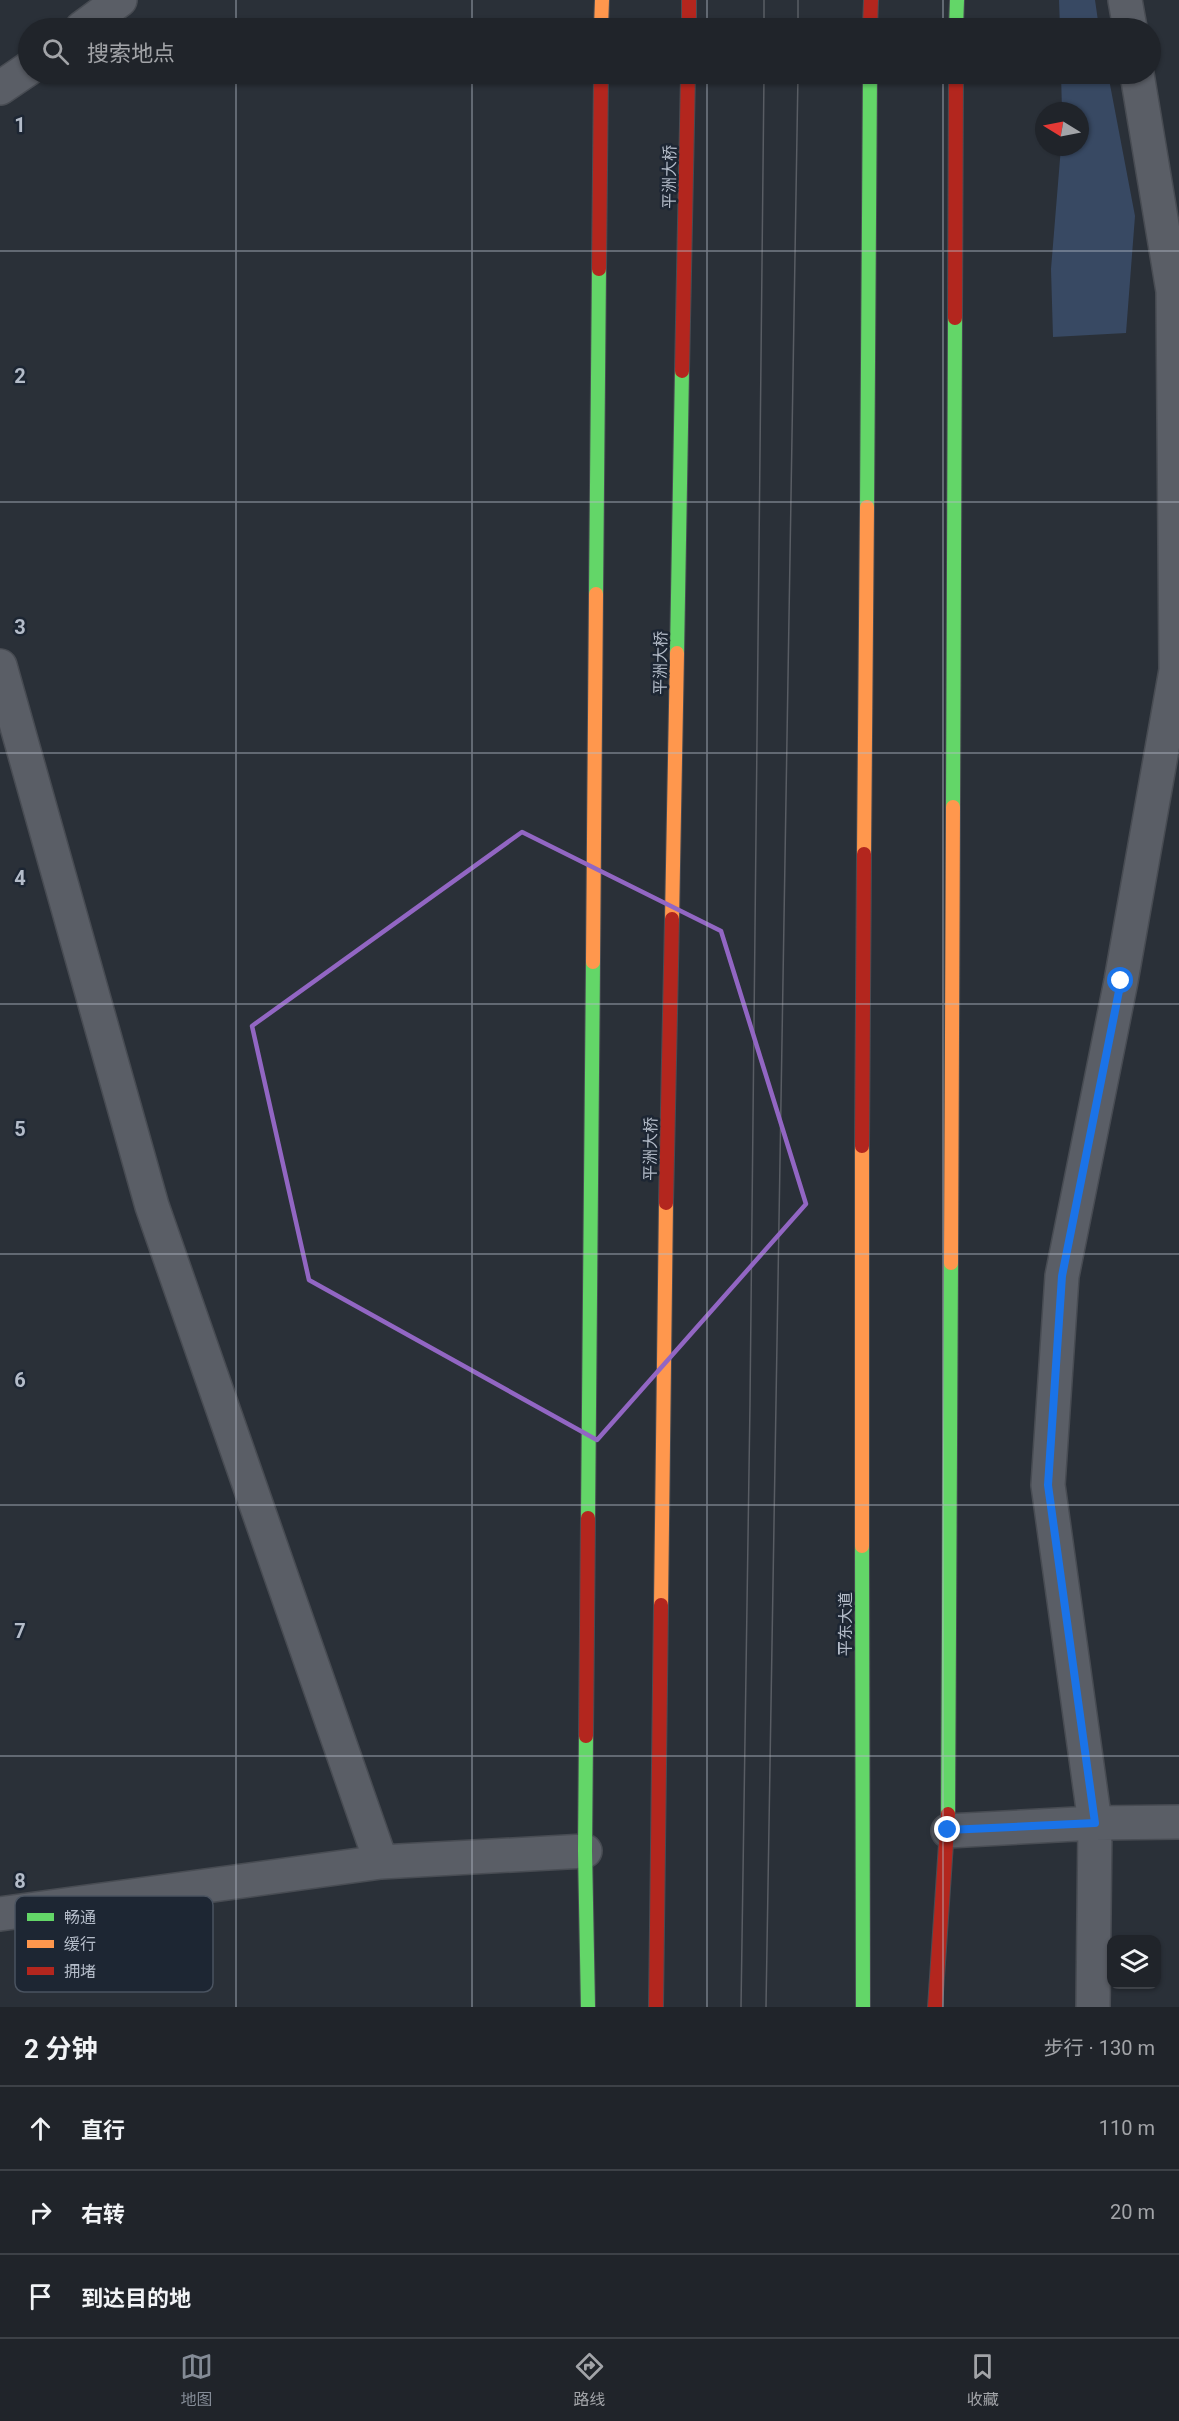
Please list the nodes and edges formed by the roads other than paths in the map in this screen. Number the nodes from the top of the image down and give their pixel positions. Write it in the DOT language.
graph roads {
  1 [pos="120,0"];
  2 [pos="602,0"];
  3 [pos="689,0"];
  4 [pos="871,0"];
  5 [pos="957,0"];
  6 [pos="1125,0"];
  7 [pos="96,18"];
  8 [pos="602,18"];
  9 [pos="688,18"];
  10 [pos="870,18"];
  11 [pos="956,18"];
  12 [pos="1128,18"];
  13 [pos="18,76"];
  14 [pos="601,84"];
  15 [pos="688,84"];
  16 [pos="870,84"];
  17 [pos="956,84"];
  18 [pos="1139,84"];
  19 [pos="0,88"];
  20 [pos="0,666"];
  21 [pos="1179,1822"];
  22 [pos="1095,1823"];
  23 [pos="948,1830"];
  24 [pos="585,1851"];
  25 [pos="381,1862"];
  26 [pos="132,1896"];
  27 [pos="15,1912"];
  28 [pos="0,1914"];
  29 [pos="588,2007"];
  30 [pos="656,2007"];
  31 [pos="863,2007"];
  32 [pos="935,2007"];
  33 [pos="1093,2007"];
  1 -- 7 [label="street"];
  2 -- 8 [label="main road"];
  3 -- 9 [label="main road"];
  4 -- 10 [label="main road"];
  5 -- 11 [label="main road"];
  6 -- 12 [label="street"];
  13 -- 19 [label="street"];
  14 -- 24 [label="main road"];
  15 -- 30 [label="main road, 平洲大桥"];
  16 -- 31 [label="main road, 平东大道"];
  17 -- 23 [label="main road"];
  18 -- 22 [label="street"];
  20 -- 25 [label="street"];
  21 -- 22 [label="street"];
  22 -- 23 [label="street"];
  22 -- 33 [label="street"];
  23 -- 32 [label="main road"];
  24 -- 25 [label="street"];
  24 -- 29 [label="main road"];
  25 -- 26 [label="street"];
  27 -- 28 [label="street"];
}
